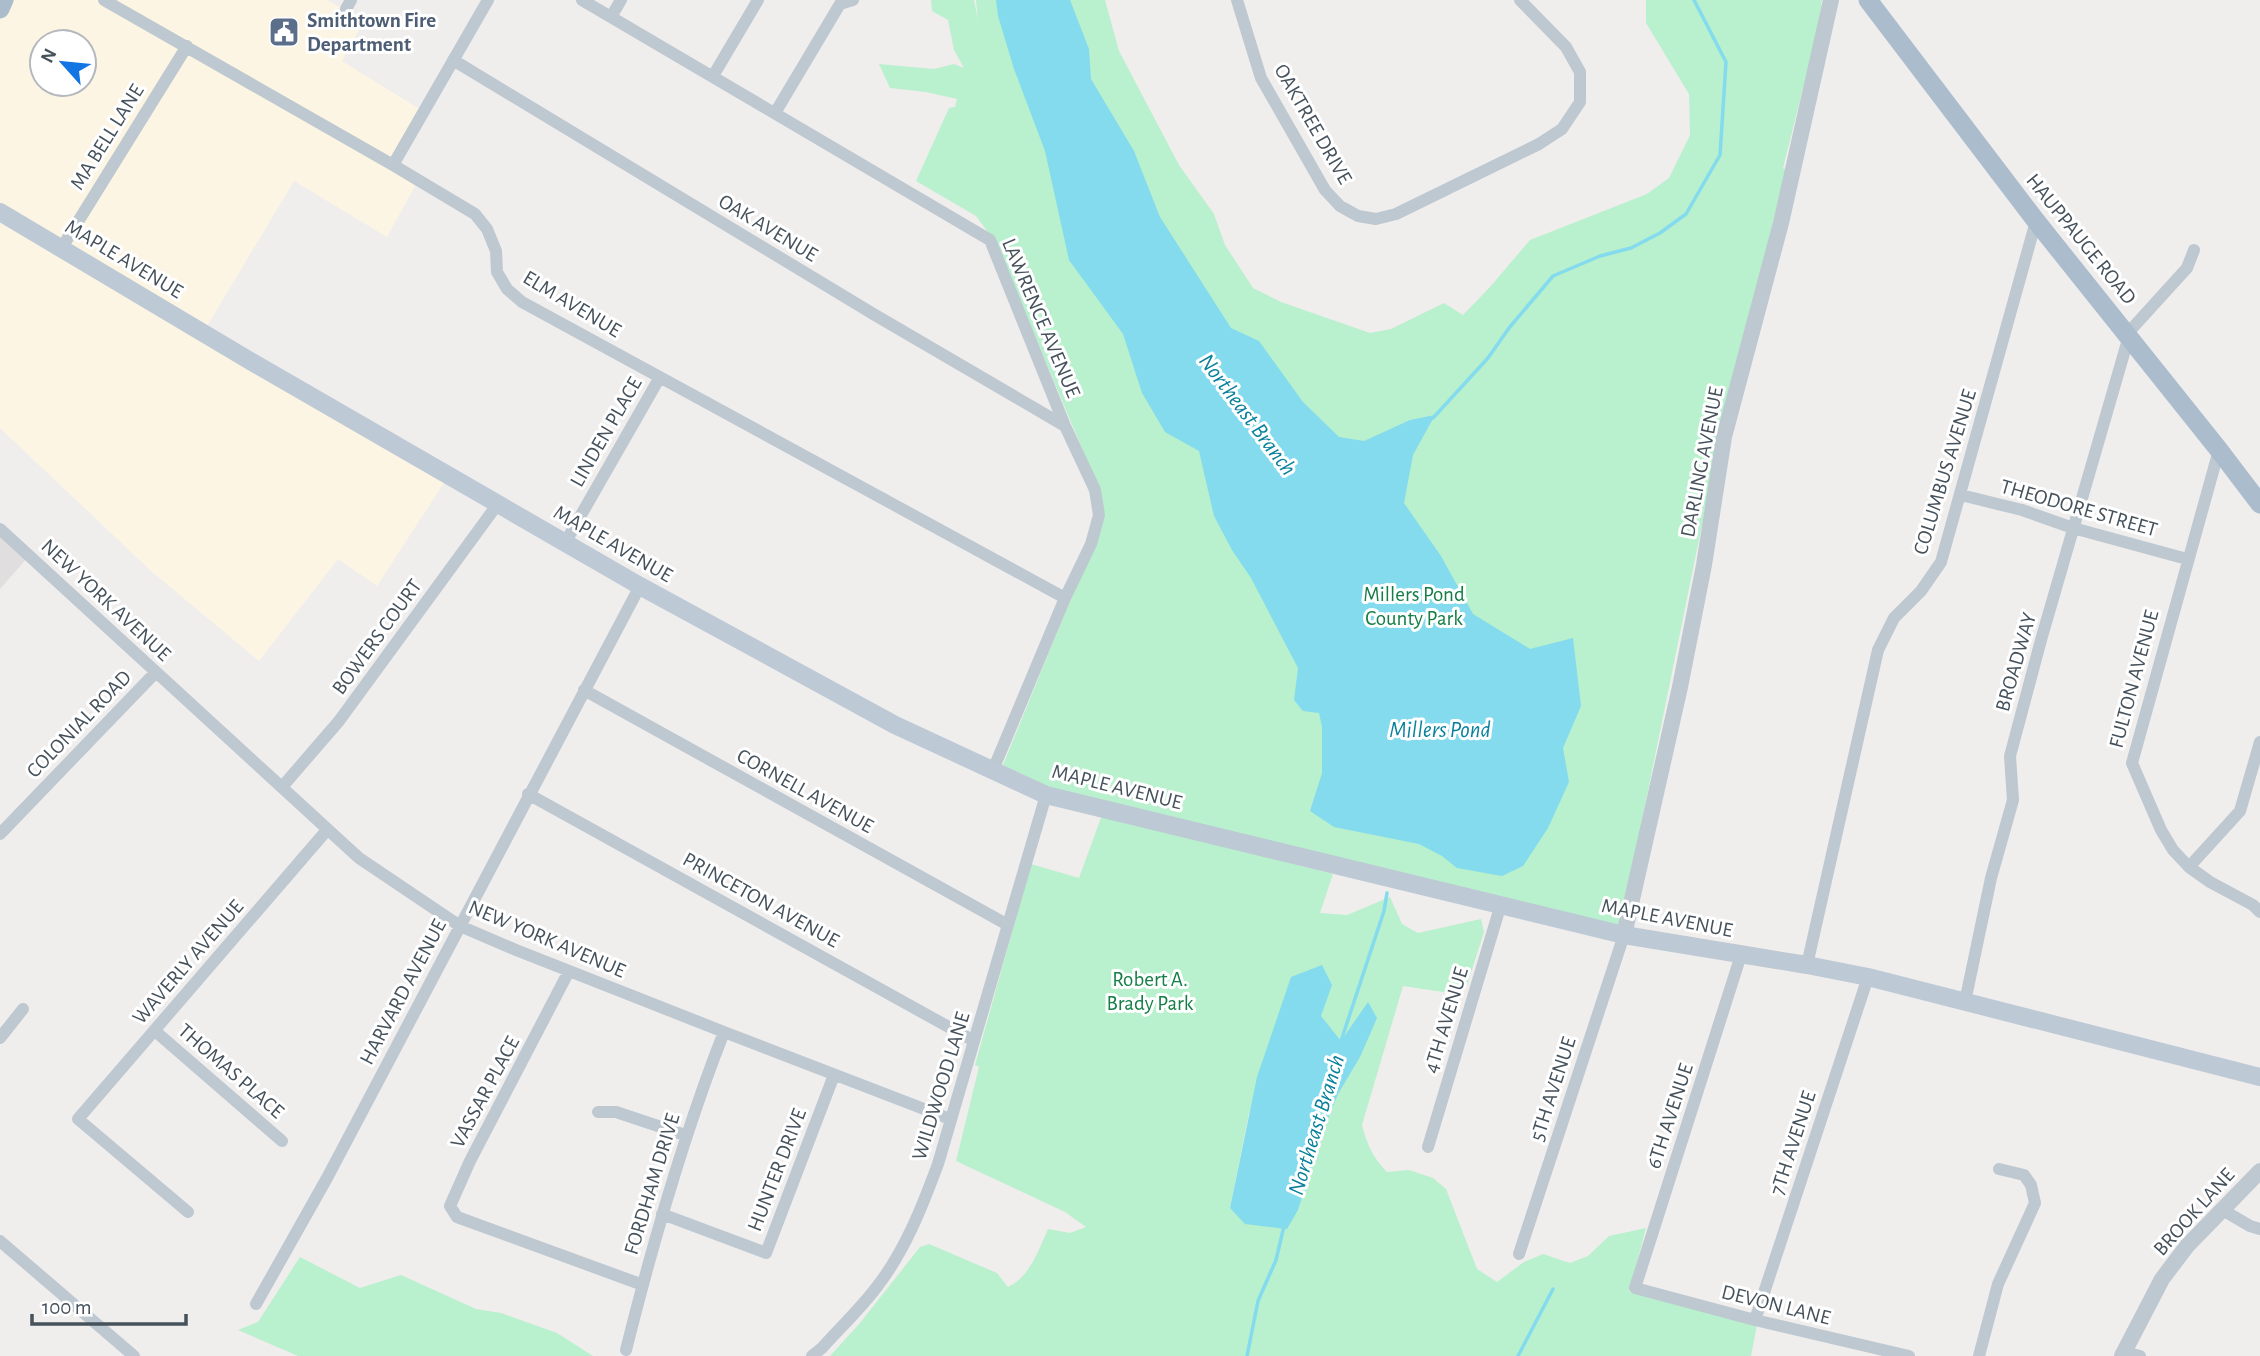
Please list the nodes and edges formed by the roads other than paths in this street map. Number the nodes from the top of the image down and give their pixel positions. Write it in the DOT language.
graph roads {
  1 [pos="4,0"];
  2 [pos="104,0"];
  3 [pos="488,0"];
  4 [pos="582,0"];
  5 [pos="621,0"];
  6 [pos="758,0"];
  7 [pos="853,0"];
  8 [pos="1237,0"];
  9 [pos="1520,0"];
  10 [pos="1831,0"];
  11 [pos="1868,0"];
  12 [pos="0,9"];
  13 [pos="611,17"];
  14 [pos="187,46"];
  15 [pos="453,60"];
  16 [pos="713,76"];
  17 [pos="775,113"];
  18 [pos="393,165"];
  19 [pos="0,212"];
  20 [pos="2036,221"];
  21 [pos="61,249"];
  22 [pos="2194,250"];
  23 [pos="2128,335"];
  24 [pos="660,377"];
  25 [pos="1065,426"];
  26 [pos="2219,450"];
  27 [pos="1961,495"];
  28 [pos="2260,504"];
  29 [pos="497,505"];
  30 [pos="0,528"];
  31 [pos="2073,528"];
  32 [pos="565,543"];
  33 [pos="2187,559"];
  34 [pos="640,586"];
  35 [pos="1065,598"];
  36 [pos="156,672"];
  37 [pos="584,690"];
  38 [pos="2260,742"];
  39 [pos="993,770"];
  40 [pos="282,787"];
  41 [pos="528,794"];
  42 [pos="1046,795"];
  43 [pos="327,830"];
  44 [pos="0,834"];
  45 [pos="2189,867"];
  46 [pos="1501,904"];
  47 [pos="2260,912"];
  48 [pos="1008,925"];
  49 [pos="460,926"];
  50 [pos="1624,935"];
  51 [pos="1741,956"];
  52 [pos="1807,965"];
  53 [pos="569,971"];
  54 [pos="1868,978"];
  55 [pos="1965,1002"];
  56 [pos="23,1009"];
  57 [pos="155,1031"];
  58 [pos="724,1032"];
  59 [pos="0,1038"];
  60 [pos="974,1041"];
  61 [pos="834,1075"];
  62 [pos="2260,1077"];
  63 [pos="598,1112"];
  64 [pos="950,1119"];
  65 [pos="685,1135"];
  66 [pos="282,1142"];
  67 [pos="1428,1147"];
  68 [pos="1999,1170"];
  69 [pos="2260,1171"];
  70 [pos="2221,1209"];
  71 [pos="188,1212"];
  72 [pos="662,1214"];
  73 [pos="2260,1228"];
  74 [pos="0,1241"];
  75 [pos="1519,1254"];
  76 [pos="643,1285"];
  77 [pos="1635,1287"];
  78 [pos="256,1304"];
  79 [pos="1755,1320"];
  80 [pos="626,1350"];
  81 [pos="2128,1355"];
  82 [pos="134,1356"];
  83 [pos="812,1356"];
  84 [pos="1909,1356"];
  85 [pos="1979,1356"];
  1 -- 12 [label="main road"];
  2 -- 14 [label="street, ELM AVENUE"];
  3 -- 15 [label="street"];
  4 -- 13 [label="street, LAWRENCE AVENUE"];
  5 -- 13 [label="street"];
  6 -- 16 [label="street"];
  7 -- 17 [label="street"];
  8 -- 9 [label="street, OAKTREE DRIVE"];
  10 -- 50 [label="street, DARLING AVENUE"];
  11 -- 20 [label="main road, HAUPPAUGE ROAD"];
  13 -- 16 [label="street, LAWRENCE AVENUE"];
  14 -- 18 [label="street, ELM AVENUE"];
  14 -- 21 [label="street, MA BELL LANE"];
  15 -- 18 [label="street"];
  15 -- 25 [label="street, OAK AVENUE"];
  16 -- 17 [label="street, LAWRENCE AVENUE"];
  17 -- 25 [label="street, LAWRENCE AVENUE"];
  18 -- 24 [label="street, ELM AVENUE"];
  19 -- 21 [label="main road, MAPLE AVENUE"];
  20 -- 23 [label="main road, HAUPPAUGE ROAD"];
  20 -- 27 [label="street, COLUMBUS AVENUE"];
  21 -- 29 [label="main road, MAPLE AVENUE"];
  22 -- 23 [label="street"];
  23 -- 26 [label="main road, HAUPPAUGE ROAD"];
  23 -- 31 [label="street, BROADWAY"];
  24 -- 32 [label="street, LINDEN PLACE"];
  24 -- 35 [label="street, ELM AVENUE"];
  25 -- 35 [label="street, LAWRENCE AVENUE"];
  26 -- 28 [label="main road, HAUPPAUGE ROAD"];
  26 -- 33 [label="street, FULTON AVENUE"];
  27 -- 31 [label="street, THEODORE STREET"];
  27 -- 52 [label="street, COLUMBUS AVENUE"];
  29 -- 32 [label="main road, MAPLE AVENUE"];
  29 -- 40 [label="street, BOWERS COURT"];
  30 -- 36 [label="street, NEW YORK AVENUE"];
  31 -- 33 [label="street, THEODORE STREET"];
  31 -- 55 [label="street, BROADWAY"];
  32 -- 34 [label="main road, MAPLE AVENUE"];
  33 -- 45 [label="street, FULTON AVENUE"];
  34 -- 37 [label="street, HARVARD AVENUE"];
  34 -- 39 [label="main road, MAPLE AVENUE"];
  35 -- 39 [label="street, LAWRENCE AVENUE"];
  36 -- 40 [label="street, NEW YORK AVENUE"];
  36 -- 44 [label="street, COLONIAL ROAD"];
  37 -- 41 [label="street, HARVARD AVENUE"];
  37 -- 48 [label="street, CORNELL AVENUE"];
  38 -- 45 [label="street"];
  39 -- 42 [label="main road, MAPLE AVENUE"];
  40 -- 43 [label="street, NEW YORK AVENUE"];
  41 -- 49 [label="street, HARVARD AVENUE"];
  41 -- 60 [label="street, PRINCETON AVENUE"];
  42 -- 46 [label="main road, MAPLE AVENUE"];
  42 -- 48 [label="street, WILDWOOD LANE"];
  43 -- 49 [label="street, NEW YORK AVENUE"];
  43 -- 57 [label="street, WAVERLY AVENUE"];
  45 -- 47 [label="street, FULTON AVENUE"];
  46 -- 50 [label="main road, MAPLE AVENUE"];
  46 -- 67 [label="street, 4TH AVENUE"];
  48 -- 60 [label="street, WILDWOOD LANE"];
  49 -- 53 [label="street, NEW YORK AVENUE"];
  49 -- 78 [label="street, HARVARD AVENUE"];
  50 -- 51 [label="main road, MAPLE AVENUE"];
  50 -- 75 [label="street, 5TH AVENUE"];
  51 -- 52 [label="main road, MAPLE AVENUE"];
  51 -- 77 [label="street, 6TH AVENUE"];
  52 -- 54 [label="main road, MAPLE AVENUE"];
  53 -- 58 [label="street, NEW YORK AVENUE"];
  53 -- 76 [label="street, VASSAR PLACE"];
  54 -- 55 [label="main road, MAPLE AVENUE"];
  54 -- 79 [label="street, 7TH AVENUE"];
  55 -- 62 [label="main road, MAPLE AVENUE"];
  56 -- 59 [label="street"];
  57 -- 66 [label="street, THOMAS PLACE"];
  57 -- 71 [label="street, WAVERLY AVENUE"];
  58 -- 61 [label="street, NEW YORK AVENUE"];
  58 -- 65 [label="street, FORDHAM DRIVE"];
  60 -- 64 [label="street, WILDWOOD LANE"];
  61 -- 64 [label="street, NEW YORK AVENUE"];
  61 -- 72 [label="street, HUNTER DRIVE"];
  63 -- 65 [label="street"];
  64 -- 83 [label="street, WILDWOOD LANE"];
  65 -- 72 [label="street, FORDHAM DRIVE"];
  68 -- 85 [label="street"];
  69 -- 70 [label="street, BROOK LANE"];
  70 -- 73 [label="street"];
  70 -- 81 [label="street, BROOK LANE"];
  72 -- 76 [label="street, FORDHAM DRIVE"];
  74 -- 82 [label="street"];
  76 -- 80 [label="street, FORDHAM DRIVE"];
  77 -- 79 [label="street, DEVON LANE"];
  79 -- 84 [label="street, DEVON LANE"];
}
